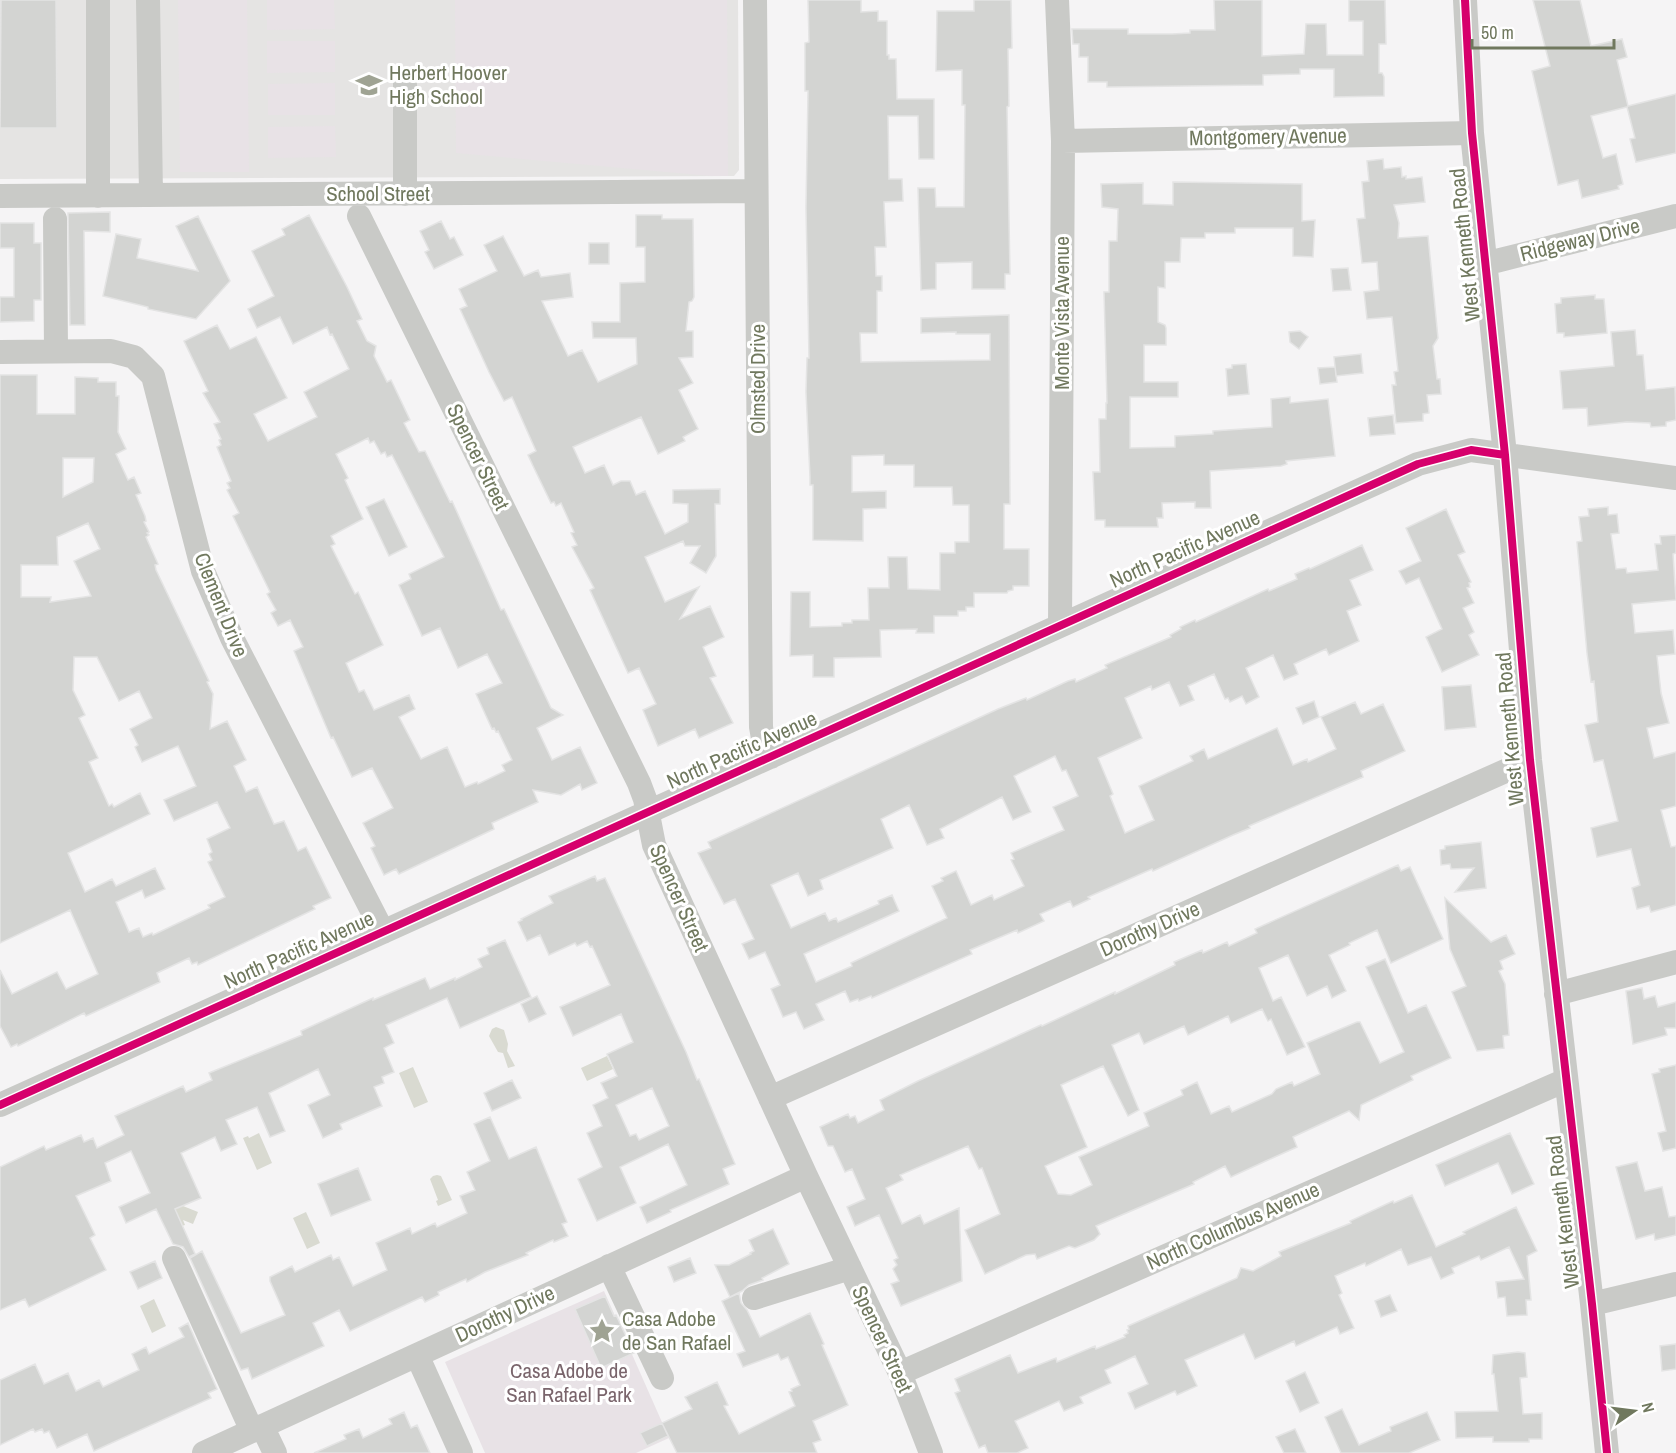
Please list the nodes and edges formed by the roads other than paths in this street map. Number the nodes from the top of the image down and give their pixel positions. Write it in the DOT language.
graph roads {
  1 [pos="98,0"];
  2 [pos="148,0"];
  3 [pos="755,0"];
  4 [pos="1057,0"];
  5 [pos="1465,0"];
  6 [pos="405,85"];
  7 [pos="1472,133"];
  8 [pos="1064,141"];
  9 [pos="756,191"];
  10 [pos="405,194"];
  11 [pos="98,195"];
  12 [pos="151,195"];
  13 [pos="0,196"];
  14 [pos="359,216"];
  15 [pos="1676,216"];
  16 [pos="55,219"];
  17 [pos="1484,264"];
  18 [pos="56,351"];
  19 [pos="0,352"];
  20 [pos="1505,455"];
  21 [pos="1676,478"];
  22 [pos="1060,626"];
  23 [pos="771,757"];
  24 [pos="1530,760"];
  25 [pos="647,812"];
  26 [pos="383,932"];
  27 [pos="1676,962"];
  28 [pos="1556,993"];
  29 [pos="1566,1080"];
  30 [pos="770,1098"];
  31 [pos="0,1105"];
  32 [pos="806,1176"];
  33 [pos="174,1258"];
  34 [pos="609,1266"];
  35 [pos="850,1268"];
  36 [pos="1676,1284"];
  37 [pos="754,1298"];
  38 [pos="1592,1304"];
  39 [pos="417,1355"];
  40 [pos="900,1373"];
  41 [pos="662,1378"];
  42 [pos="257,1428"];
  43 [pos="204,1453"];
  44 [pos="275,1453"];
  45 [pos="461,1453"];
  46 [pos="931,1453"];
  47 [pos="1607,1453"];
  1 -- 11 [label="street"];
  2 -- 12 [label="street"];
  3 -- 9 [label="street, Olmsted Drive"];
  4 -- 8 [label="street, Monte Vista Avenue"];
  5 -- 7 [label="street, West Kenneth Road"];
  6 -- 10 [label="street"];
  7 -- 8 [label="street, Montgomery Avenue"];
  7 -- 17 [label="street, West Kenneth Road"];
  8 -- 22 [label="street, Monte Vista Avenue"];
  9 -- 10 [label="street, School Street"];
  9 -- 23 [label="street, Olmsted Drive"];
  10 -- 12 [label="street, School Street"];
  11 -- 12 [label="street, School Street"];
  11 -- 13 [label="street, School Street"];
  14 -- 25 [label="street, Spencer Street"];
  15 -- 17 [label="street, Ridgeway Drive"];
  16 -- 18 [label="street"];
  17 -- 20 [label="street, West Kenneth Road"];
  18 -- 19 [label="street, Clement Drive"];
  18 -- 26 [label="street, Clement Drive"];
  20 -- 21 [label="street, North Pacific Avenue"];
  20 -- 22 [label="street, North Pacific Avenue"];
  20 -- 24 [label="street, West Kenneth Road"];
  22 -- 23 [label="street, North Pacific Avenue"];
  23 -- 25 [label="street, North Pacific Avenue"];
  24 -- 28 [label="street, West Kenneth Road"];
  24 -- 30 [label="street, Dorothy Drive"];
  25 -- 26 [label="street, North Pacific Avenue"];
  25 -- 30 [label="street, Spencer Street"];
  26 -- 31 [label="street, North Pacific Avenue"];
  27 -- 28 [label="street"];
  28 -- 29 [label="street, West Kenneth Road"];
  29 -- 38 [label="street, West Kenneth Road"];
  29 -- 40 [label="street, North Columbus Avenue"];
  30 -- 32 [label="street, Spencer Street"];
  32 -- 34 [label="street, Dorothy Drive"];
  32 -- 35 [label="street, Spencer Street"];
  33 -- 42 [label="street"];
  34 -- 39 [label="street, Dorothy Drive"];
  34 -- 41 [label="street"];
  35 -- 37 [label="street"];
  35 -- 40 [label="street, Spencer Street"];
  36 -- 38 [label="street"];
  38 -- 47 [label="street, West Kenneth Road"];
  39 -- 42 [label="street, Dorothy Drive"];
  39 -- 45 [label="street"];
  40 -- 46 [label="street, Spencer Street"];
  42 -- 43 [label="street, Dorothy Drive"];
  42 -- 44 [label="street"];
}
